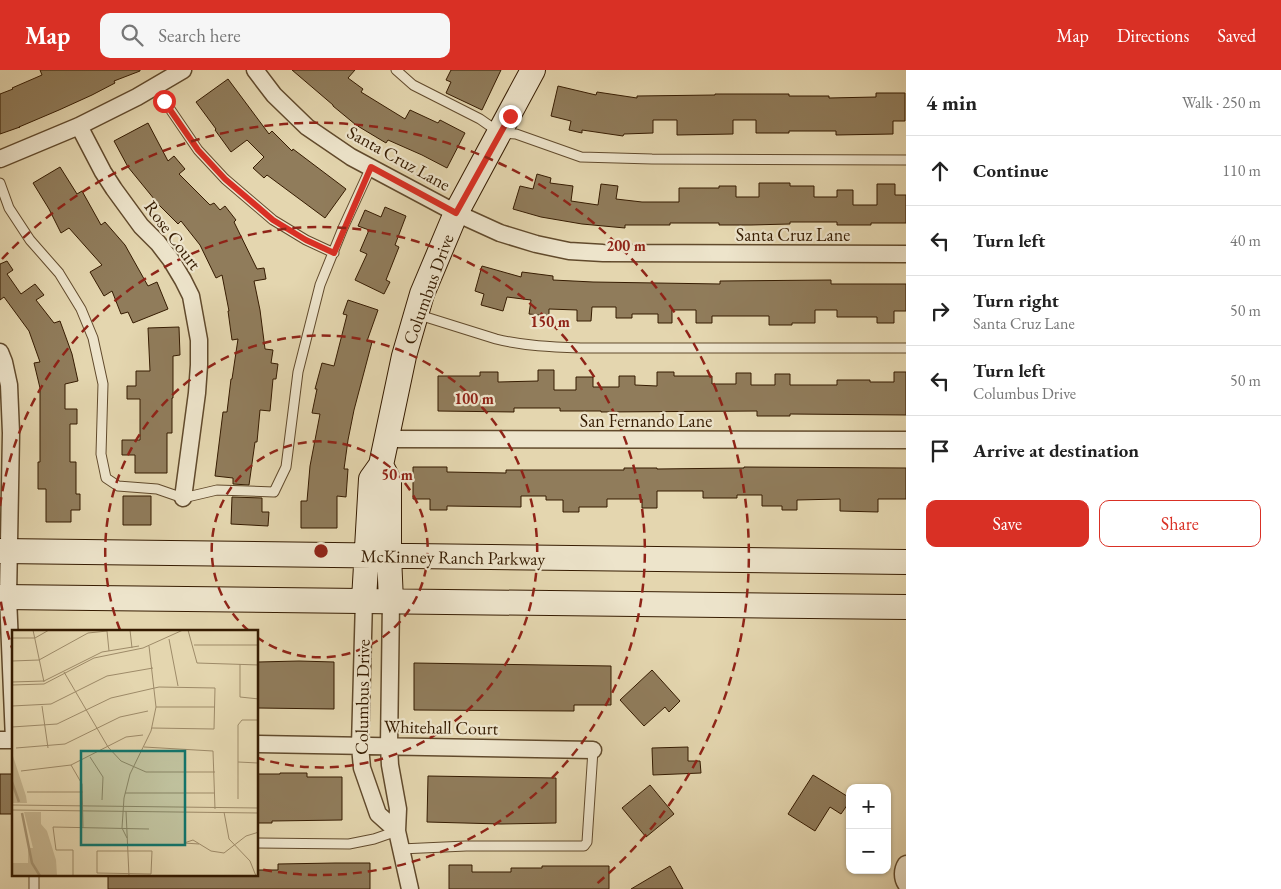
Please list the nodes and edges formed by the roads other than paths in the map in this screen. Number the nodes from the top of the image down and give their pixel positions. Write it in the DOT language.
graph roads {
  1 [pos="183,70"];
  2 [pos="255,70"];
  3 [pos="396,70"];
  4 [pos="533,70"];
  5 [pos="155,86"];
  6 [pos="79,126"];
  7 [pos="500,133"];
  8 [pos="0,159"];
  9 [pos="906,160"];
  10 [pos="371,167"];
  11 [pos="0,183"];
  12 [pos="456,213"];
  13 [pos="334,253"];
  14 [pos="906,254"];
  15 [pos="416,314"];
  16 [pos="906,348"];
  17 [pos="0,352"];
  18 [pos="6,432"];
  19 [pos="386,440"];
  20 [pos="906,440"];
  21 [pos="183,498"];
  22 [pos="5,551"];
  23 [pos="378,556"];
  24 [pos="906,562"];
  25 [pos="4,597"];
  26 [pos="364,600"];
  27 [pos="391,601"];
  28 [pos="906,607"];
  29 [pos="12,711"];
  30 [pos="259,744"];
  31 [pos="360,746"];
  32 [pos="389,746"];
  33 [pos="593,750"];
  34 [pos="397,831"];
  35 [pos="259,843"];
  36 [pos="401,849"];
  37 [pos="906,864"];
  38 [pos="34,876"];
  39 [pos="906,884"];
  40 [pos="34,889"];
  41 [pos="410,889"];
  1 -- 5 [label="street"];
  2 -- 10 [label="street, Santa Cruz Lane"];
  3 -- 7 [label="lane"];
  4 -- 7 [label="main road, Columbus Drive"];
  5 -- 6 [label="street"];
  5 -- 13 [label="lane"];
  6 -- 8 [label="street"];
  6 -- 21 [label="street, Rose Court"];
  7 -- 9 [label="lane"];
  7 -- 12 [label="main road, Columbus Drive"];
  10 -- 12 [label="street, Santa Cruz Lane"];
  10 -- 13 [label="lane"];
  11 -- 21 [label="lane"];
  12 -- 14 [label="street, Santa Cruz Lane"];
  12 -- 15 [label="main road, Columbus Drive"];
  13 -- 21 [label="lane"];
  15 -- 16 [label="lane"];
  15 -- 19 [label="main road, Columbus Drive"];
  17 -- 18 [label="street"];
  18 -- 22 [label="street"];
  19 -- 20 [label="street, San Fernando Lane"];
  19 -- 23 [label="main road, Columbus Drive"];
  22 -- 23 [label="main road, McKinney Ranch Parkway"];
  22 -- 25 [label="street"];
  23 -- 24 [label="main road, McKinney Ranch Parkway"];
  23 -- 26 [label="main road, Columbus Drive"];
  23 -- 27 [label="main road, Columbus Drive"];
  25 -- 26 [label="main road"];
  25 -- 29 [label="street"];
  26 -- 27 [label="main road"];
  26 -- 31 [label="street, Columbus Drive"];
  27 -- 28 [label="main road"];
  27 -- 32 [label="street, Columbus Drive"];
  30 -- 31 [label="street, Whitehall Court"];
  31 -- 32 [label="street, Whitehall Court"];
  31 -- 34 [label="street, Columbus Drive"];
  32 -- 33 [label="street, Whitehall Court"];
  32 -- 34 [label="street, Columbus Drive"];
  33 -- 36 [label="lane"];
  34 -- 35 [label="lane"];
  34 -- 36 [label="street, Columbus Drive"];
  36 -- 41 [label="street, Columbus Drive"];
  37 -- 39 [label="street"];
  38 -- 40 [label="lane"];
}
